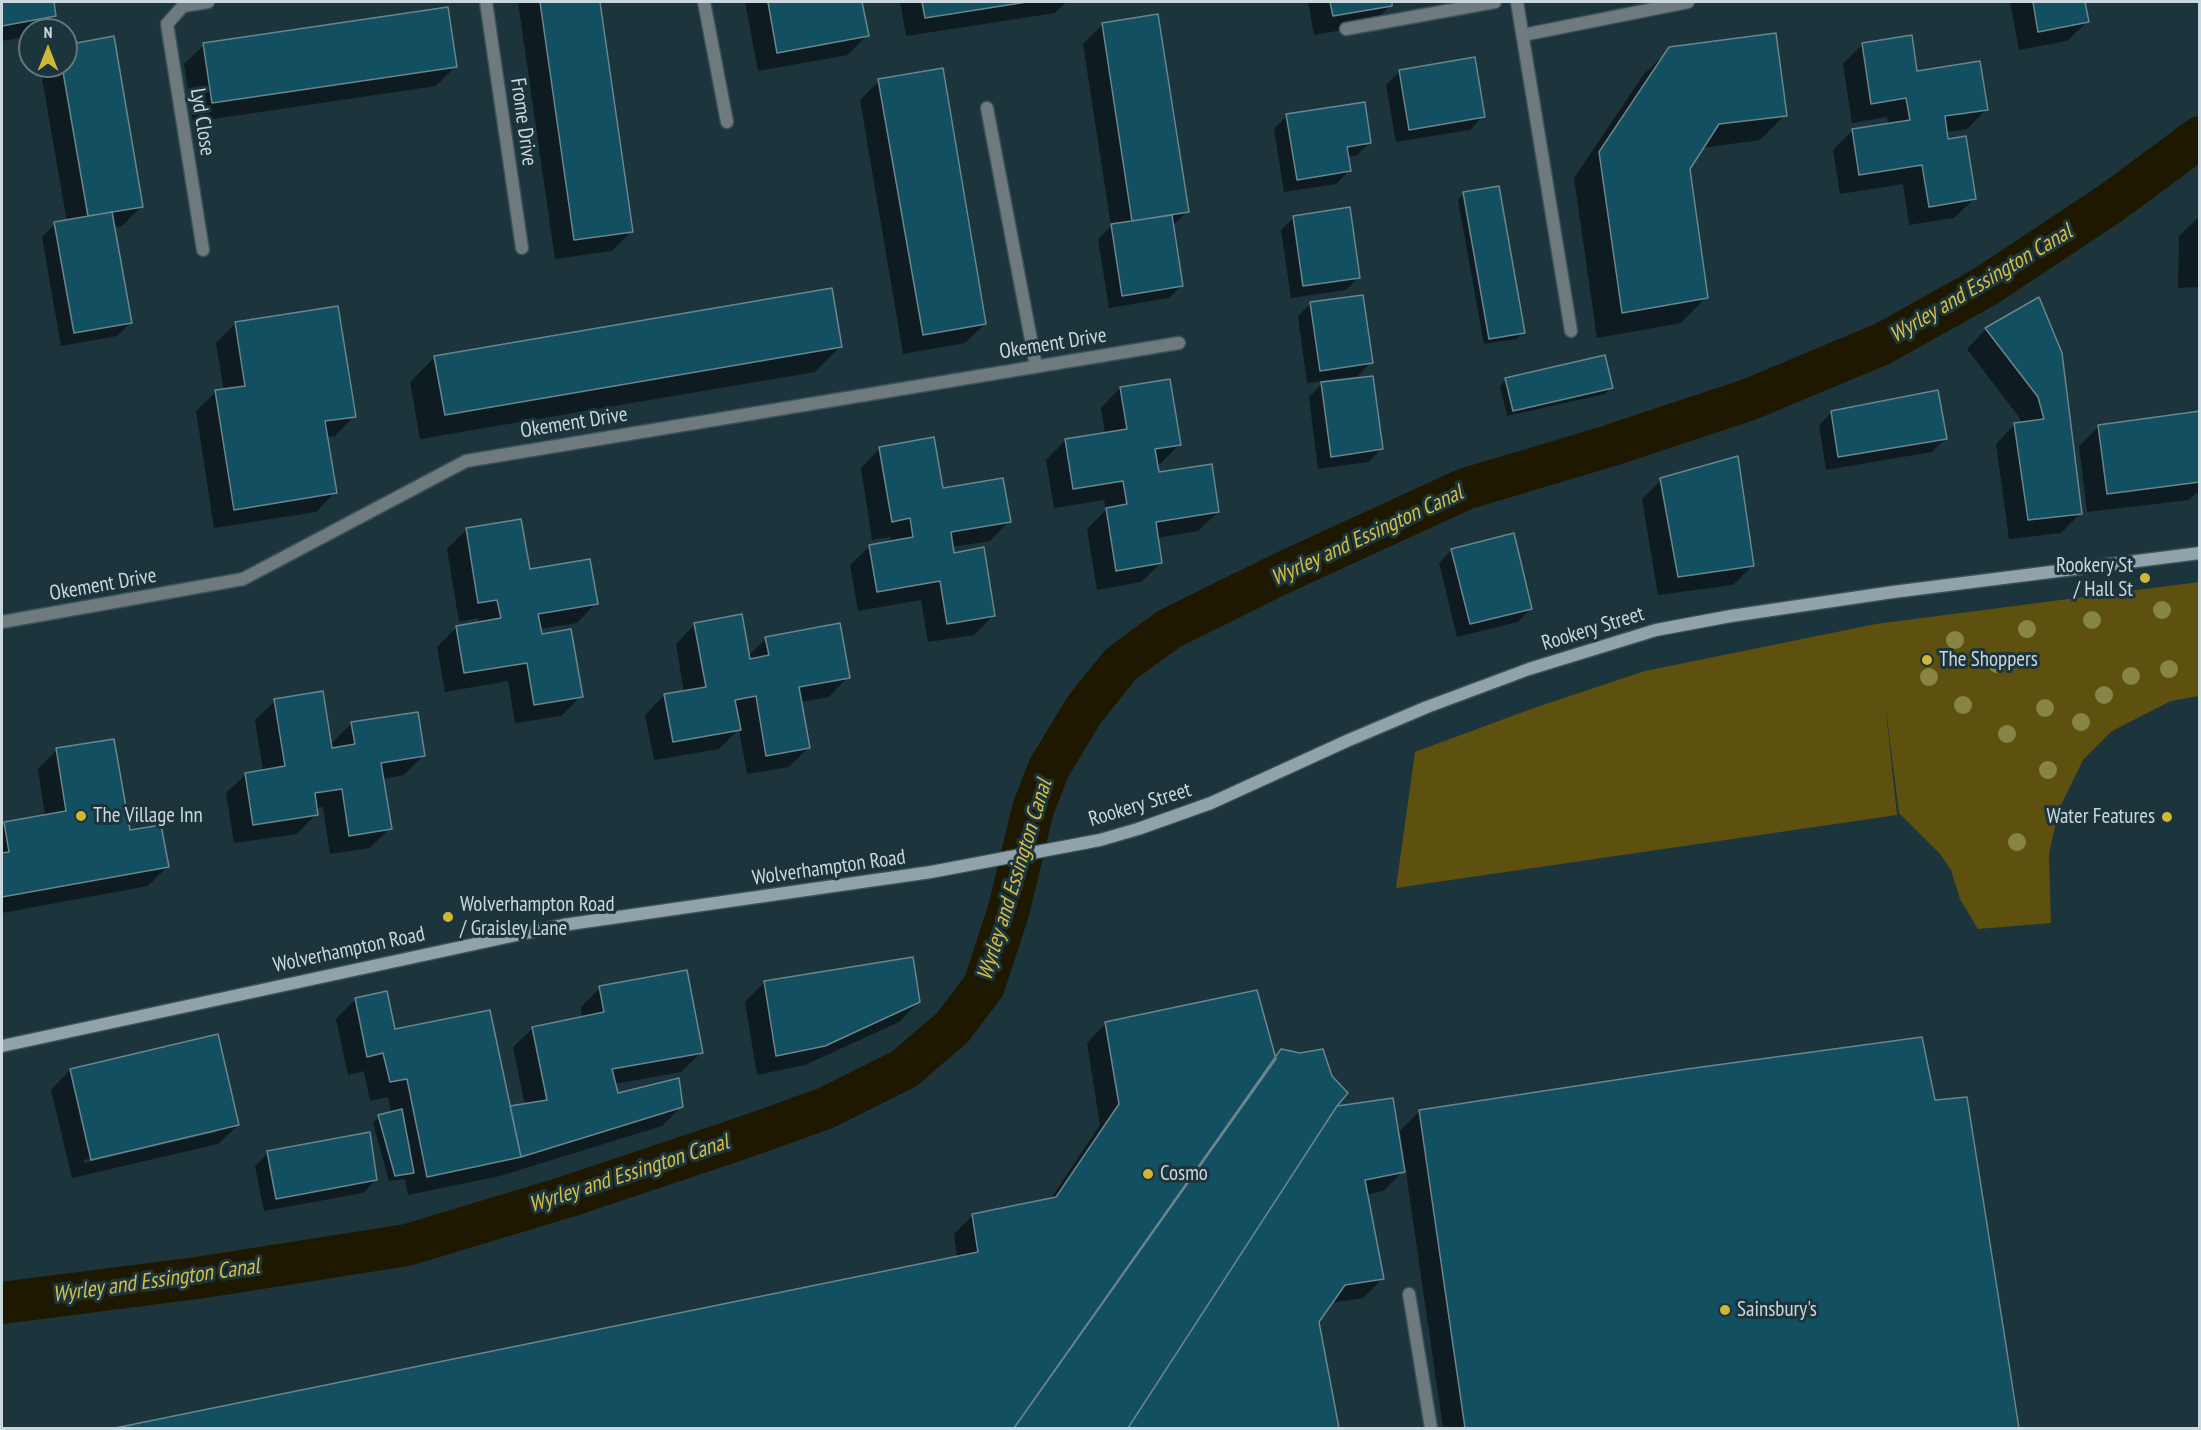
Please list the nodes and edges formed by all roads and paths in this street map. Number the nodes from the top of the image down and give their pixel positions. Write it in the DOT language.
graph roads {
  1 [pos="208,2"];
  2 [pos="486,2"];
  3 [pos="704,2"];
  4 [pos="1495,2"];
  5 [pos="1517,2"];
  6 [pos="1688,2"];
  7 [pos="182,4"];
  8 [pos="1346,29"];
  9 [pos="1522,34"];
  10 [pos="987,108"];
  11 [pos="727,122"];
  12 [pos="522,248"];
  13 [pos="203,250"];
  14 [pos="1571,332"];
  15 [pos="1179,343"];
  16 [pos="1036,366"];
  17 [pos="2199,553"];
  18 [pos="2,622"];
  19 [pos="1027,854"];
  20 [pos="2,1046"];
  21 [pos="1409,1294"];
  22 [pos="1431,1428"];
  1 -- 7 [label="street, Lyd Close"];
  2 -- 12 [label="street, Frome Drive"];
  3 -- 11 [label="street"];
  4 -- 8 [label="street"];
  5 -- 9 [label="street"];
  6 -- 9 [label="street"];
  7 -- 13 [label="street, Lyd Close"];
  9 -- 14 [label="street"];
  10 -- 16 [label="street"];
  15 -- 16 [label="street, Okement Drive"];
  16 -- 18 [label="street, Okement Drive"];
  17 -- 19 [label="street, Rookery Street"];
  19 -- 20 [label="street, Wolverhampton Road"];
  21 -- 22 [label="street"];
}
